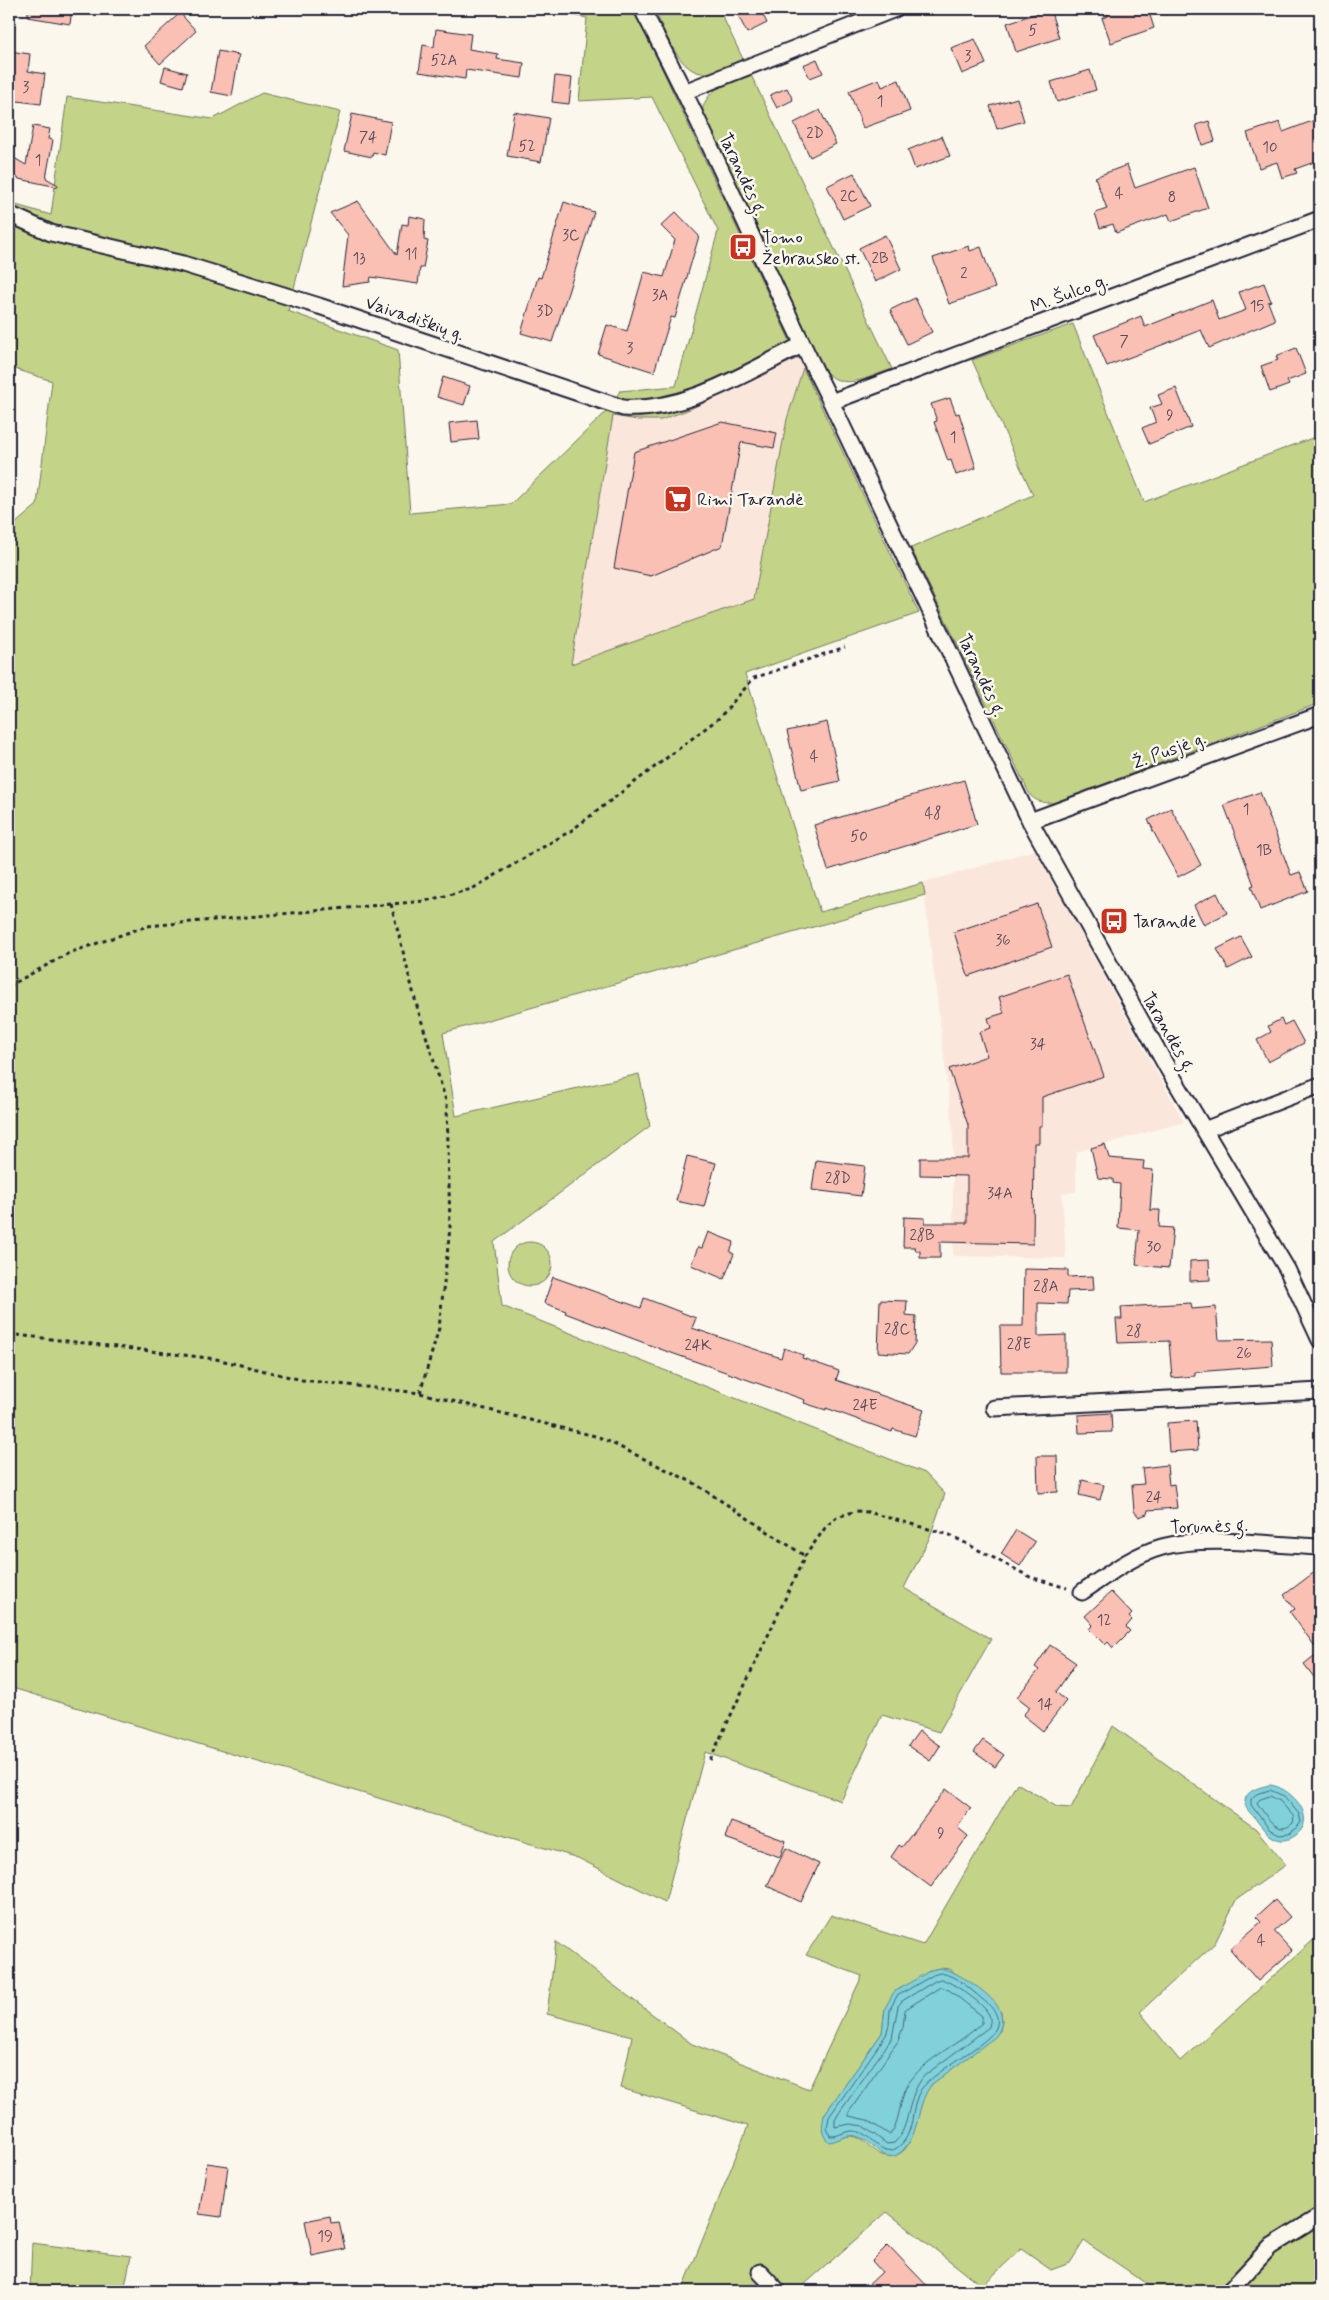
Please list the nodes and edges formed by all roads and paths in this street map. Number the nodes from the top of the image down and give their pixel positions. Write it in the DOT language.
graph roads {
  1 [pos="642,9"];
  2 [pos="895,9"];
  3 [pos="684,92"];
  4 [pos="9,214"];
  5 [pos="1320,219"];
  6 [pos="802,345"];
  7 [pos="831,402"];
  8 [pos="845,646"];
  9 [pos="1320,715"];
  10 [pos="1030,821"];
  11 [pos="391,904"];
  12 [pos="9,986"];
  13 [pos="1320,1085"];
  14 [pos="1204,1130"];
  15 [pos="9,1334"];
  16 [pos="1320,1340"];
  17 [pos="1320,1391"];
  18 [pos="420,1392"];
  19 [pos="994,1408"];
  20 [pos="1320,1547"];
  21 [pos="805,1556"];
  22 [pos="1082,1592"];
  23 [pos="710,1760"];
  24 [pos="1320,2216"];
  25 [pos="760,2272"];
  26 [pos="778,2291"];
  27 [pos="1229,2291"];
  1 -- 3 [label="street, Tarandės g."];
  2 -- 3 [label="street"];
  3 -- 6 [label="street, Tarandės g."];
  4 -- 6 [label="street, Vaivadiškių g."];
  5 -- 7 [label="street, M. Šulco g."];
  6 -- 7 [label="street, Tarandės g."];
  7 -- 10 [label="street, Tarandės g."];
  8 -- 11 [label="path"];
  9 -- 10 [label="street, Ž. Pusjė g."];
  10 -- 14 [label="street, Tarandės g."];
  11 -- 12 [label="path"];
  11 -- 18 [label="path"];
  13 -- 14 [label="street"];
  14 -- 16 [label="street, Tarandės g."];
  15 -- 18 [label="path"];
  17 -- 19 [label="street"];
  18 -- 21 [label="path"];
  20 -- 22 [label="street, Torunės g."];
  21 -- 22 [label="path"];
  21 -- 23 [label="path"];
  24 -- 27 [label="street"];
  25 -- 26 [label="street"];
}
